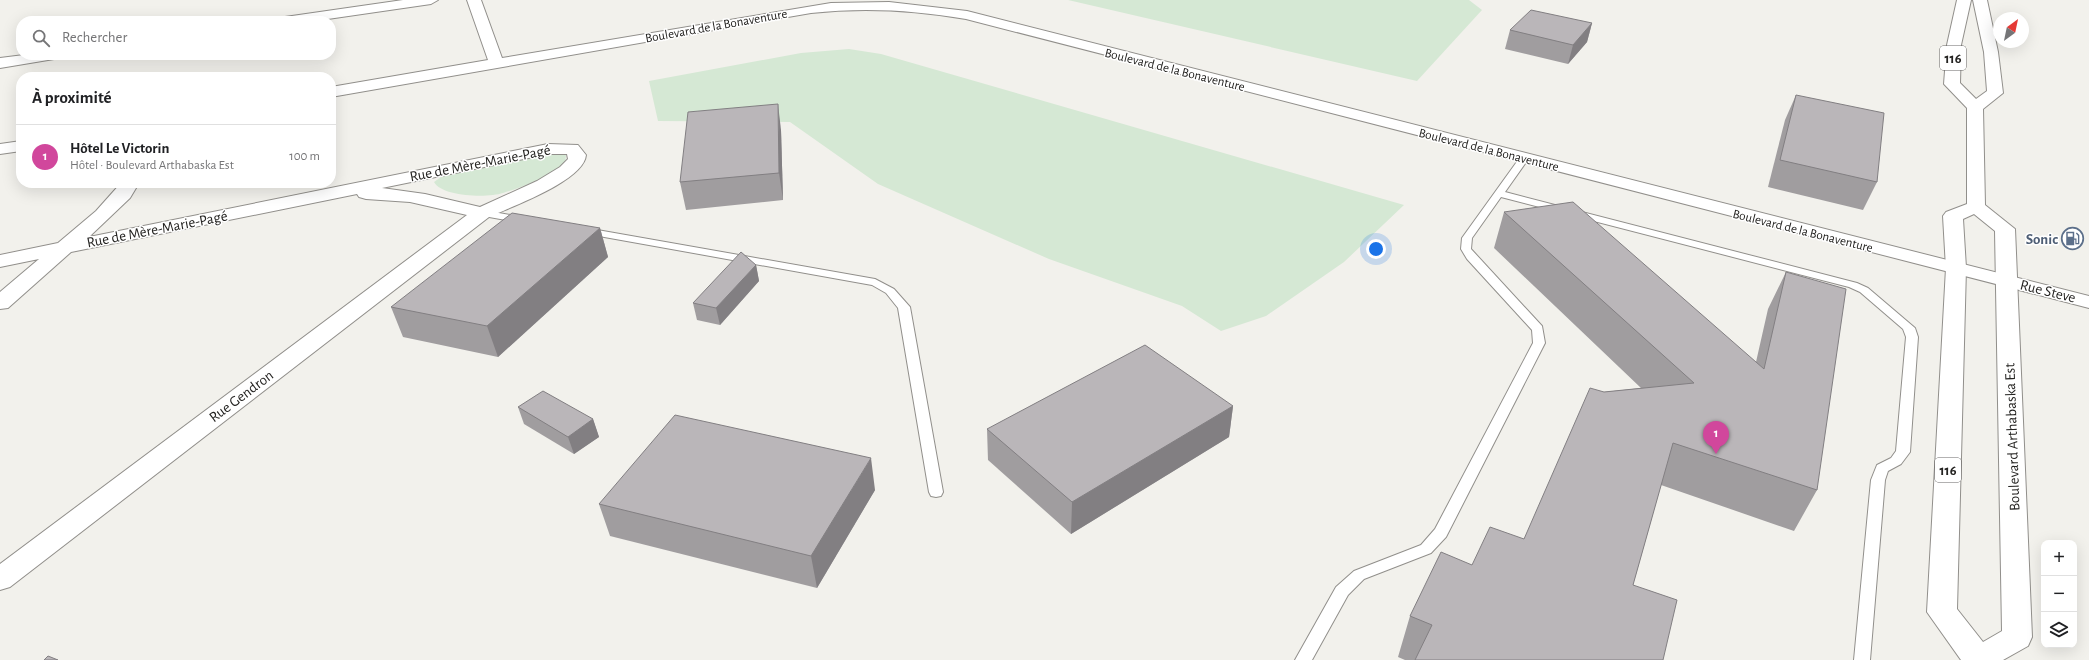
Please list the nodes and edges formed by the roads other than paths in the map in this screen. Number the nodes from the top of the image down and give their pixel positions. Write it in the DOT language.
graph roads {
  1 [pos="431,0"];
  2 [pos="474,0"];
  3 [pos="1964,0"];
  4 [pos="1980,0"];
  5 [pos="321,16"];
  6 [pos="20,60"];
  7 [pos="0,63"];
  8 [pos="496,63"];
  9 [pos="336,91"];
  10 [pos="1975,107"];
  11 [pos="16,147"];
  12 [pos="0,149"];
  13 [pos="1524,158"];
  14 [pos="127,188"];
  15 [pos="337,192"];
  16 [pos="1498,193"];
  17 [pos="1976,207"];
  18 [pos="482,213"];
  19 [pos="536,223"];
  20 [pos="575,230"];
  21 [pos="67,247"];
  22 [pos="0,261"];
  23 [pos="1956,268"];
  24 [pos="2007,281"];
  25 [pos="2089,302"];
  26 [pos="0,303"];
  27 [pos="936,492"];
  28 [pos="0,579"];
  29 [pos="1979,659"];
  30 [pos="1303,660"];
  31 [pos="1862,660"];
  1 -- 5 [label="street"];
  2 -- 8 [label="street"];
  3 -- 10 [label="street, 116"];
  4 -- 10 [label="street"];
  6 -- 7 [label="street"];
  8 -- 9 [label="street, Boulevard de la Bonaventure"];
  8 -- 13 [label="street, Boulevard de la Bonaventure"];
  10 -- 17 [label="street"];
  11 -- 12 [label="street"];
  13 -- 16 [label="lane"];
  13 -- 23 [label="street, Boulevard de la Bonaventure"];
  14 -- 21 [label="street"];
  15 -- 18 [label="street, Rue de Mère-Marie-Pagé"];
  15 -- 18 [label="street, Rue de Mère-Marie-Pagé"];
  15 -- 21 [label="street, Rue de Mère-Marie-Pagé"];
  16 -- 30 [label="lane"];
  16 -- 31 [label="lane"];
  17 -- 23 [label="street, Boulevard Arthabaska Est / 116"];
  17 -- 24 [label="street, Boulevard Arthabaska Est / 116"];
  18 -- 19 [label="lane"];
  18 -- 28 [label="street, Rue Gendron"];
  20 -- 27 [label="lane"];
  21 -- 22 [label="street, Rue de Mère-Marie-Pagé"];
  21 -- 26 [label="street"];
  23 -- 24 [label="street, Boulevard de la Bonaventure"];
  23 -- 29 [label="street, Boulevard Arthabaska Est / 116"];
  24 -- 25 [label="street, Rue Steve"];
  24 -- 29 [label="street, Boulevard Arthabaska Est / 116"];
}
